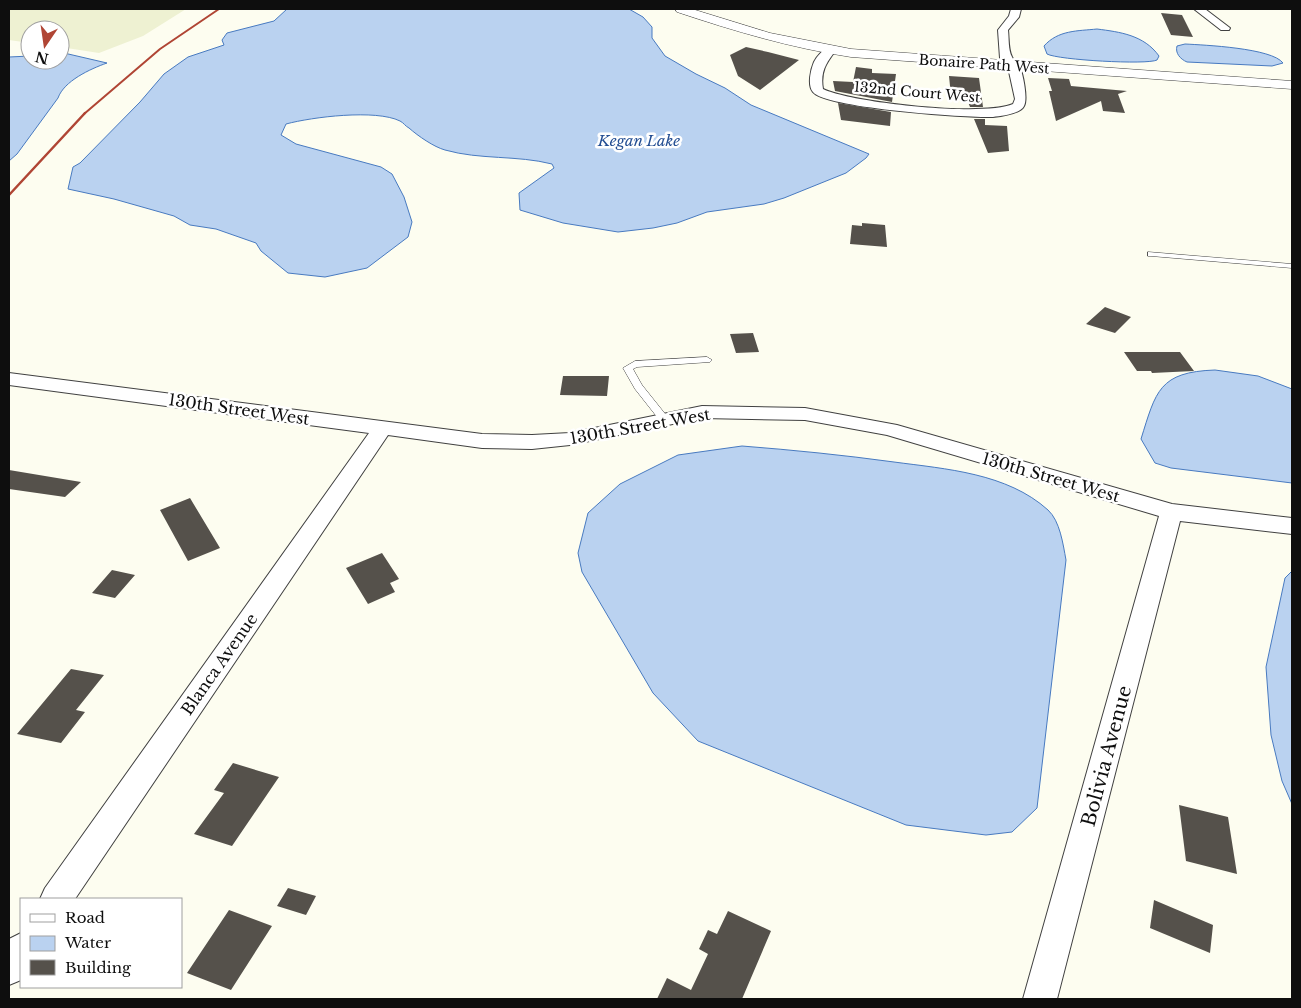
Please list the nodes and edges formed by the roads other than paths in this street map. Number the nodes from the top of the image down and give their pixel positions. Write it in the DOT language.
graph roads {
  1 [pos="681,9"];
  2 [pos="1199,9"];
  3 [pos="1015,13"];
  4 [pos="1226,28"];
  5 [pos="1018,31"];
  6 [pos="830,50"];
  7 [pos="1017,62"];
  8 [pos="1292,85"];
  9 [pos="1150,254"];
  10 [pos="1292,266"];
  11 [pos="707,360"];
  12 [pos="9,379"];
  13 [pos="665,420"];
  14 [pos="382,428"];
  15 [pos="1171,512"];
  16 [pos="1292,526"];
  17 [pos="57,898"];
  18 [pos="20,952"];
  19 [pos="9,968"];
  20 [pos="1040,999"];
  1 -- 6 [label="street, Bonaire Path West"];
  2 -- 4 [label="street"];
  3 -- 5 [label="street"];
  3 -- 7 [label="street"];
  6 -- 7 [label="street, Bonaire Path West"];
  6 -- 7 [label="street, 132nd Court West"];
  7 -- 8 [label="street, Bonaire Path West"];
  9 -- 10 [label="lane"];
  11 -- 13 [label="lane"];
  12 -- 14 [label="street, 130th Street West"];
  13 -- 14 [label="street, 130th Street West"];
  13 -- 15 [label="street, 130th Street West"];
  14 -- 17 [label="street, Blanca Avenue"];
  15 -- 16 [label="street, 130th Street West"];
  15 -- 20 [label="street, Bolivia Avenue"];
  18 -- 19 [label="street"];
}
